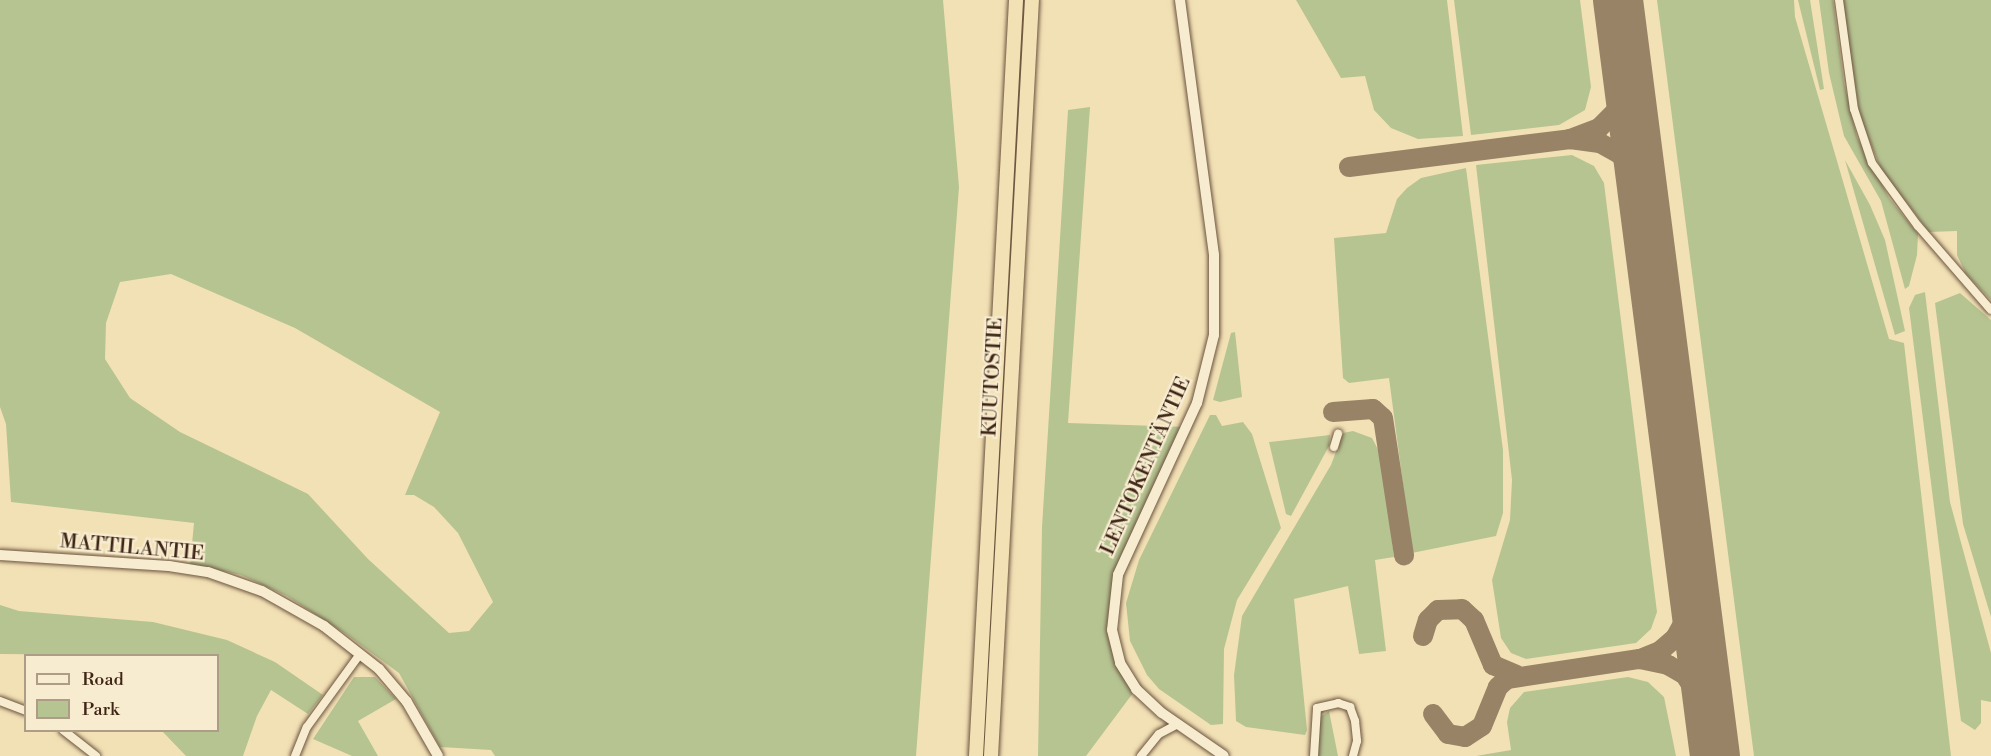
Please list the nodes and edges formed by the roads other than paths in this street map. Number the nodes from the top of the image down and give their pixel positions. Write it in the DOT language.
graph roads {
  1 [pos="1016,0"];
  2 [pos="1032,0"];
  3 [pos="1180,0"];
  4 [pos="1839,0"];
  5 [pos="1991,310"];
  6 [pos="1338,434"];
  7 [pos="1334,447"];
  8 [pos="0,555"];
  9 [pos="360,654"];
  10 [pos="0,701"];
  11 [pos="24,710"];
  12 [pos="1178,724"];
  13 [pos="66,732"];
  14 [pos="1220,755"];
  15 [pos="96,756"];
  16 [pos="295,756"];
  17 [pos="438,756"];
  18 [pos="976,756"];
  19 [pos="991,756"];
  20 [pos="1141,756"];
  21 [pos="1314,756"];
  22 [pos="1353,756"];
  1 -- 18 [label="highway, KUUTOSTIE"];
  2 -- 19 [label="highway, KUUTOSTIE"];
  3 -- 12 [label="street, LENTOKENTÄNTIE"];
  4 -- 5 [label="street"];
  6 -- 7 [label="street"];
  8 -- 9 [label="street, MATTILANTIE"];
  9 -- 16 [label="street"];
  9 -- 17 [label="street, MATTILANTIE"];
  10 -- 11 [label="street"];
  12 -- 14 [label="street, LENTOKENTÄNTIE"];
  12 -- 20 [label="street"];
  13 -- 15 [label="street"];
  21 -- 22 [label="street"];
}
